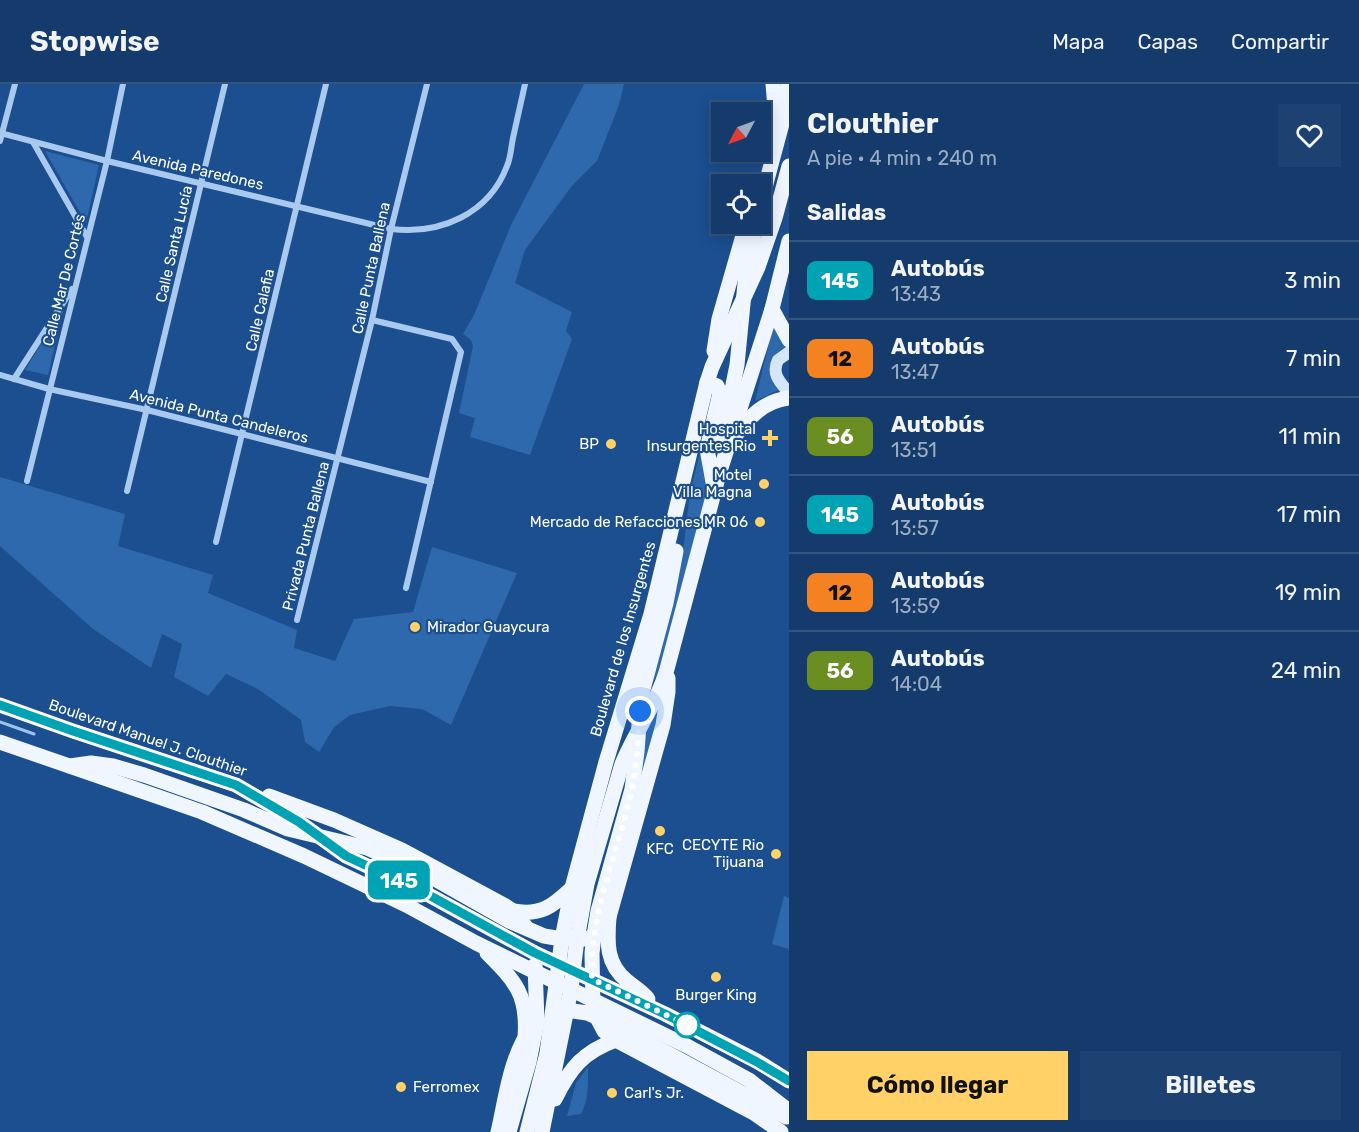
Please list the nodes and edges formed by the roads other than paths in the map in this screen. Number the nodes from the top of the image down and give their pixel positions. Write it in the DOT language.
graph roads {
  1 [pos="15,84"];
  2 [pos="123,84"];
  3 [pos="225,84"];
  4 [pos="326,84"];
  5 [pos="427,84"];
  6 [pos="525,84"];
  7 [pos="773,84"];
  8 [pos="788,84"];
  9 [pos="1,133"];
  10 [pos="0,141"];
  11 [pos="33,142"];
  12 [pos="106,161"];
  13 [pos="789,166"];
  14 [pos="758,174"];
  15 [pos="769,174"];
  16 [pos="200,183"];
  17 [pos="296,205"];
  18 [pos="391,229"];
  19 [pos="743,234"];
  20 [pos="753,234"];
  21 [pos="87,237"];
  22 [pos="789,241"];
  23 [pos="75,285"];
  24 [pos="742,302"];
  25 [pos="772,309"];
  26 [pos="372,320"];
  27 [pos="789,339"];
  28 [pos="789,352"];
  29 [pos="0,375"];
  30 [pos="710,375"];
  31 [pos="14,379"];
  32 [pos="49,389"];
  33 [pos="789,393"];
  34 [pos="789,398"];
  35 [pos="147,410"];
  36 [pos="243,435"];
  37 [pos="728,446"];
  38 [pos="339,458"];
  39 [pos="719,474"];
  40 [pos="27,481"];
  41 [pos="431,482"];
  42 [pos="715,490"];
  43 [pos="127,491"];
  44 [pos="674,524"];
  45 [pos="216,542"];
  46 [pos="406,588"];
  47 [pos="297,620"];
  48 [pos="667,669"];
  49 [pos="0,705"];
  50 [pos="639,730"];
  51 [pos="0,742"];
  52 [pos="67,766"];
  53 [pos="236,785"];
  54 [pos="320,837"];
  55 [pos="572,888"];
  56 [pos="513,911"];
  57 [pos="609,917"];
  58 [pos="529,931"];
  59 [pos="594,936"];
  60 [pos="569,939"];
  61 [pos="476,943"];
  62 [pos="535,953"];
  63 [pos="558,964"];
  64 [pos="573,971"];
  65 [pos="536,973"];
  66 [pos="592,979"];
  67 [pos="556,982"];
  68 [pos="571,989"];
  69 [pos="592,998"];
  70 [pos="656,1009"];
  71 [pos="560,1011"];
  72 [pos="595,1016"];
  73 [pos="537,1021"];
  74 [pos="525,1037"];
  75 [pos="616,1040"];
  76 [pos="789,1081"];
  77 [pos="789,1111"];
  78 [pos="547,1115"];
  79 [pos="789,1118"];
  80 [pos="498,1132"];
  81 [pos="509,1132"];
  82 [pos="527,1132"];
  83 [pos="542,1132"];
  84 [pos="781,1132"];
  1 -- 9 [label="street"];
  2 -- 12 [label="street, Calle Mar De Cortés"];
  3 -- 16 [label="street, Calle Santa Lucía"];
  4 -- 17 [label="street, Calle Calafia"];
  5 -- 18 [label="street, Calle Punta Ballena"];
  6 -- 18 [label="street, Avenida Paredones"];
  7 -- 14 [label="main road"];
  8 -- 15 [label="main road"];
  9 -- 10 [label="street"];
  9 -- 11 [label="street, Avenida Paredones"];
  11 -- 12 [label="street, Avenida Paredones"];
  11 -- 21 [label="street"];
  12 -- 16 [label="street, Avenida Paredones"];
  12 -- 21 [label="street, Calle Mar De Cortés"];
  13 -- 24 [label="main road, Boulevard de los Insurgentes"];
  16 -- 17 [label="street, Avenida Paredones"];
  16 -- 35 [label="street, Calle Santa Lucía"];
  17 -- 18 [label="street, Avenida Paredones"];
  17 -- 36 [label="street, Calle Calafia"];
  18 -- 26 [label="street, Calle Punta Ballena"];
  19 -- 30 [label="main road"];
  20 -- 24 [label="main road"];
  21 -- 23 [label="street, Calle Mar De Cortés"];
  22 -- 25 [label="main road, Boulevard de los Insurgentes"];
  23 -- 31 [label="street"];
  23 -- 32 [label="street, Calle Mar De Cortés"];
  24 -- 30 [label="main road, Boulevard de los Insurgentes"];
  24 -- 39 [label="main road"];
  25 -- 27 [label="main road"];
  25 -- 37 [label="main road, Boulevard de los Insurgentes"];
  26 -- 38 [label="street, Calle Punta Ballena"];
  26 -- 41 [label="street"];
  28 -- 33 [label="street"];
  29 -- 31 [label="street, Avenida Punta Candeleros"];
  30 -- 42 [label="main road"];
  30 -- 44 [label="main road, Boulevard de los Insurgentes"];
  31 -- 32 [label="street, Avenida Punta Candeleros"];
  32 -- 35 [label="street, Avenida Punta Candeleros"];
  32 -- 40 [label="street, Calle Mar De Cortés"];
  34 -- 37 [label="main road"];
  35 -- 36 [label="street, Avenida Punta Candeleros"];
  35 -- 43 [label="street, Calle Santa Lucía"];
  36 -- 38 [label="street, Avenida Punta Candeleros"];
  36 -- 45 [label="street, Calle Calafia"];
  37 -- 39 [label="main road, Boulevard de los Insurgentes"];
  38 -- 41 [label="street, Avenida Punta Candeleros"];
  38 -- 47 [label="street, Privada Punta Ballena"];
  39 -- 42 [label="main road, Boulevard de los Insurgentes"];
  41 -- 46 [label="street"];
  42 -- 48 [label="main road, Boulevard de los Insurgentes"];
  44 -- 50 [label="main road"];
  44 -- 55 [label="main road, Boulevard de los Insurgentes"];
  48 -- 50 [label="main road, Boulevard de los Insurgentes"];
  48 -- 57 [label="main road"];
  49 -- 53 [label="main road, Boulevard Manuel J. Clouthier"];
  50 -- 59 [label="main road"];
  50 -- 60 [label="main road, Boulevard de los Insurgentes"];
  51 -- 52 [label="main road"];
  52 -- 54 [label="main road"];
  52 -- 61 [label="main road"];
  53 -- 54 [label="main road, Boulevard Manuel J. Clouthier"];
  53 -- 56 [label="main road"];
  54 -- 58 [label="main road"];
  54 -- 62 [label="main road, Boulevard Manuel J. Clouthier"];
  55 -- 56 [label="main road"];
  55 -- 60 [label="main road, Boulevard de los Insurgentes"];
  56 -- 58 [label="main road"];
  57 -- 59 [label="main road"];
  57 -- 70 [label="main road"];
  58 -- 60 [label="main road"];
  58 -- 62 [label="main road"];
  59 -- 60 [label="main road"];
  59 -- 66 [label="main road"];
  60 -- 63 [label="main road, Boulevard de los Insurgentes"];
  60 -- 64 [label="main road, Boulevard de los Insurgentes"];
  61 -- 65 [label="main road"];
  61 -- 74 [label="main road"];
  62 -- 63 [label="main road, Boulevard Manuel J. Clouthier"];
  62 -- 65 [label="main road"];
  63 -- 64 [label="main road, Boulevard Manuel J. Clouthier"];
  63 -- 67 [label="main road, Boulevard de los Insurgentes"];
  64 -- 66 [label="main road, Boulevard Manuel J. Clouthier"];
  64 -- 68 [label="main road, Boulevard de los Insurgentes"];
  65 -- 67 [label="main road"];
  65 -- 73 [label="main road"];
  66 -- 69 [label="main road"];
  66 -- 70 [label="main road, Boulevard Manuel J. Clouthier"];
  67 -- 68 [label="main road"];
  67 -- 71 [label="main road, Boulevard de los Insurgentes"];
  68 -- 69 [label="main road"];
  68 -- 71 [label="main road, Boulevard de los Insurgentes"];
  69 -- 72 [label="main road"];
  69 -- 77 [label="main road"];
  70 -- 76 [label="main road, Boulevard Manuel J. Clouthier"];
  71 -- 72 [label="main road"];
  71 -- 73 [label="main road"];
  71 -- 78 [label="main road, Boulevard de los Insurgentes"];
  71 -- 82 [label="main road, Boulevard de los Insurgentes"];
  72 -- 75 [label="main road"];
  72 -- 79 [label="main road"];
  73 -- 74 [label="main road"];
  73 -- 81 [label="main road"];
  74 -- 80 [label="main road"];
  75 -- 78 [label="main road"];
  75 -- 84 [label="main road"];
  78 -- 83 [label="main road, Boulevard de los Insurgentes"];
}
